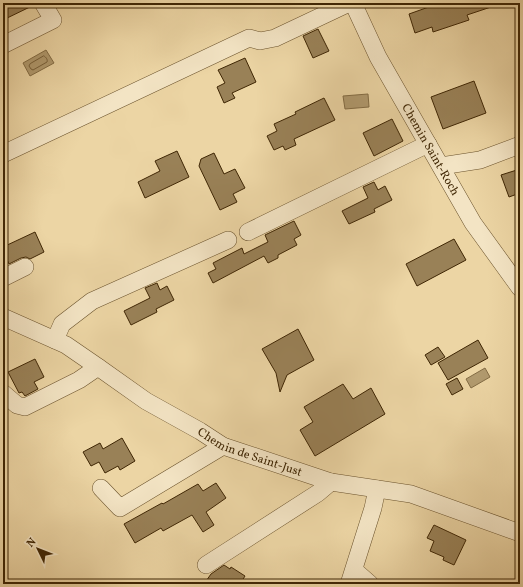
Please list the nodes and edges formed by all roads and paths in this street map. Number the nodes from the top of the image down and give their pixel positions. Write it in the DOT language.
graph roads {
  1 [pos="43,3"];
  2 [pos="356,4"];
  3 [pos="3,45"];
  4 [pos="428,144"];
  5 [pos="520,145"];
  6 [pos="3,154"];
  7 [pos="441,166"];
  8 [pos="248,232"];
  9 [pos="228,240"];
  10 [pos="25,267"];
  11 [pos="3,278"];
  12 [pos="520,288"];
  13 [pos="3,317"];
  14 [pos="55,340"];
  15 [pos="98,367"];
  16 [pos="3,393"];
  17 [pos="229,448"];
  18 [pos="330,482"];
  19 [pos="101,488"];
  20 [pos="376,489"];
  21 [pos="147,504"];
  22 [pos="520,533"];
  23 [pos="206,565"];
  24 [pos="352,577"];
  25 [pos="370,584"];
  1 -- 3 [label="street"];
  2 -- 4 [label="street, Chemin Saint-Roch"];
  2 -- 6 [label="street"];
  4 -- 7 [label="street, Chemin Saint-Roch"];
  4 -- 8 [label="street"];
  5 -- 7 [label="street"];
  7 -- 12 [label="street, Chemin Saint-Roch"];
  9 -- 14 [label="street"];
  10 -- 11 [label="street"];
  13 -- 14 [label="street, Chemin de Saint-Just"];
  14 -- 15 [label="street, Chemin de Saint-Just"];
  15 -- 16 [label="street"];
  15 -- 17 [label="street, Chemin de Saint-Just"];
  17 -- 18 [label="street, Chemin de Saint-Just"];
  17 -- 19 [label="street"];
  17 -- 21 [label="street"];
  18 -- 20 [label="street, Chemin de Saint-Just"];
  18 -- 23 [label="street"];
  20 -- 22 [label="street, Chemin de Saint-Just"];
  20 -- 24 [label="street"];
  24 -- 25 [label="street"];
}
